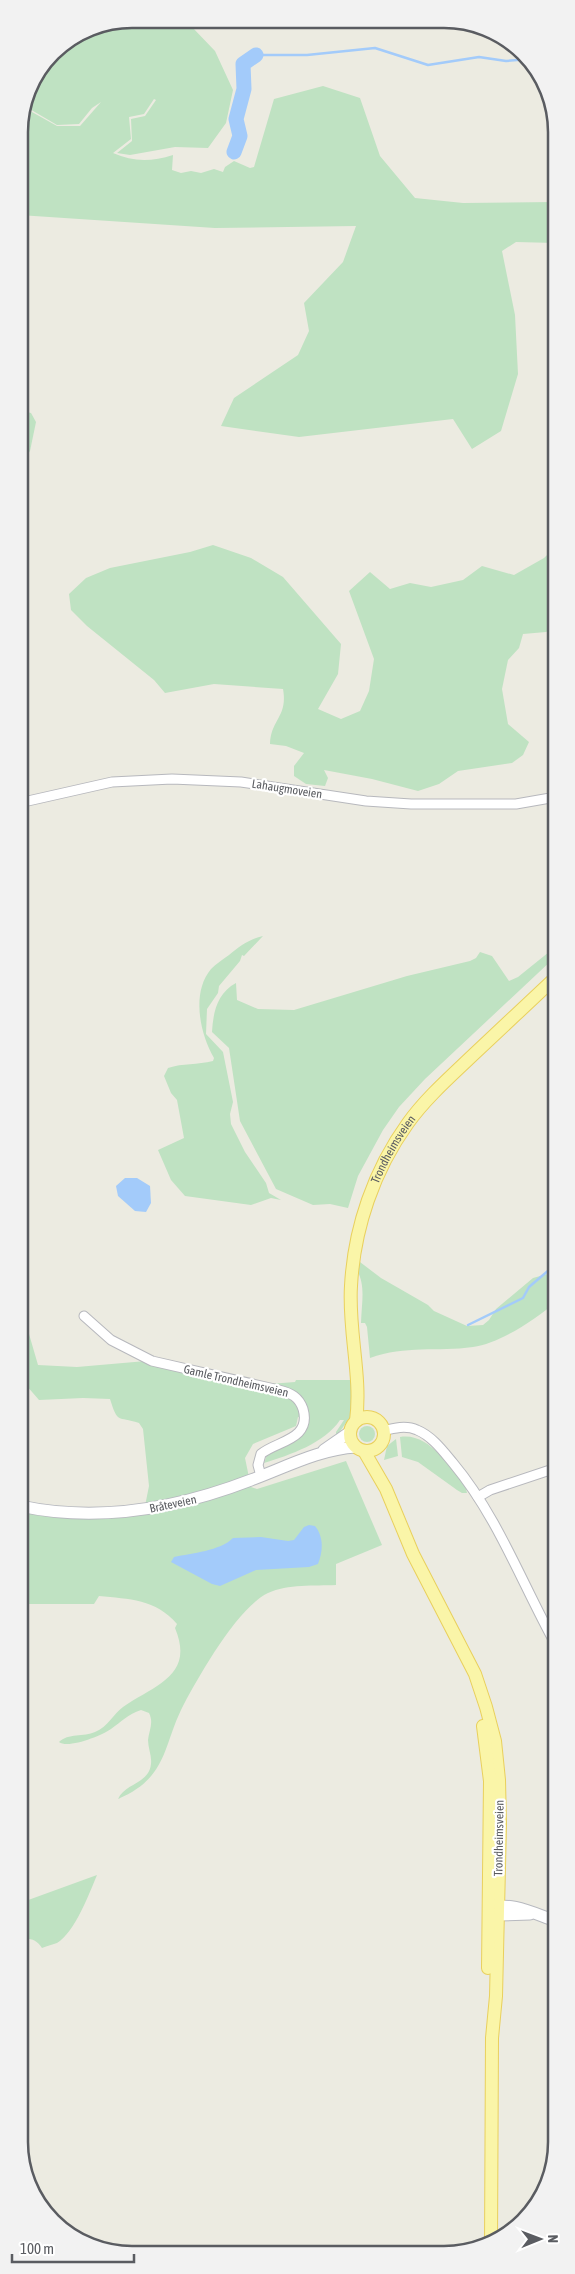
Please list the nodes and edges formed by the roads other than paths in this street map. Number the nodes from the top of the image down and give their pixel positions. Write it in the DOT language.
graph roads {
  1 [pos="548,798"];
  2 [pos="28,801"];
  3 [pos="548,985"];
  4 [pos="84,1316"];
  5 [pos="358,1378"];
  6 [pos="372,1418"];
  7 [pos="353,1426"];
  8 [pos="383,1431"];
  9 [pos="378,1447"];
  10 [pos="360,1449"];
  11 [pos="319,1454"];
  12 [pos="547,1471"];
  13 [pos="261,1476"];
  14 [pos="386,1489"];
  15 [pos="478,1497"];
  16 [pos="28,1507"];
  17 [pos="547,1628"];
  18 [pos="494,1910"];
  19 [pos="547,1918"];
  20 [pos="490,2236"];
  1 -- 2 [label="street, Lahaugmoveien"];
  3 -- 5 [label="main road, Trondheimsveien"];
  4 -- 13 [label="street, Gamle Trondheimsveien"];
  5 -- 6 [label="main road, Trondheimsveien"];
  5 -- 7 [label="main road, Trondheimsveien"];
  6 -- 7 [label="main road"];
  6 -- 8 [label="main road"];
  7 -- 10 [label="main road"];
  7 -- 11 [label="main road, Bråteveien"];
  8 -- 9 [label="main road"];
  8 -- 15 [label="street"];
  9 -- 10 [label="main road"];
  9 -- 14 [label="main road, Trondheimsveien"];
  10 -- 11 [label="main road, Bråteveien"];
  10 -- 14 [label="main road, Trondheimsveien"];
  11 -- 13 [label="main road, Bråteveien"];
  12 -- 15 [label="street"];
  13 -- 16 [label="main road, Bråteveien"];
  14 -- 18 [label="main road, Trondheimsveien"];
  15 -- 17 [label="street"];
  18 -- 19 [label="main road"];
  18 -- 20 [label="main road, Trondheimsveien"];
}
